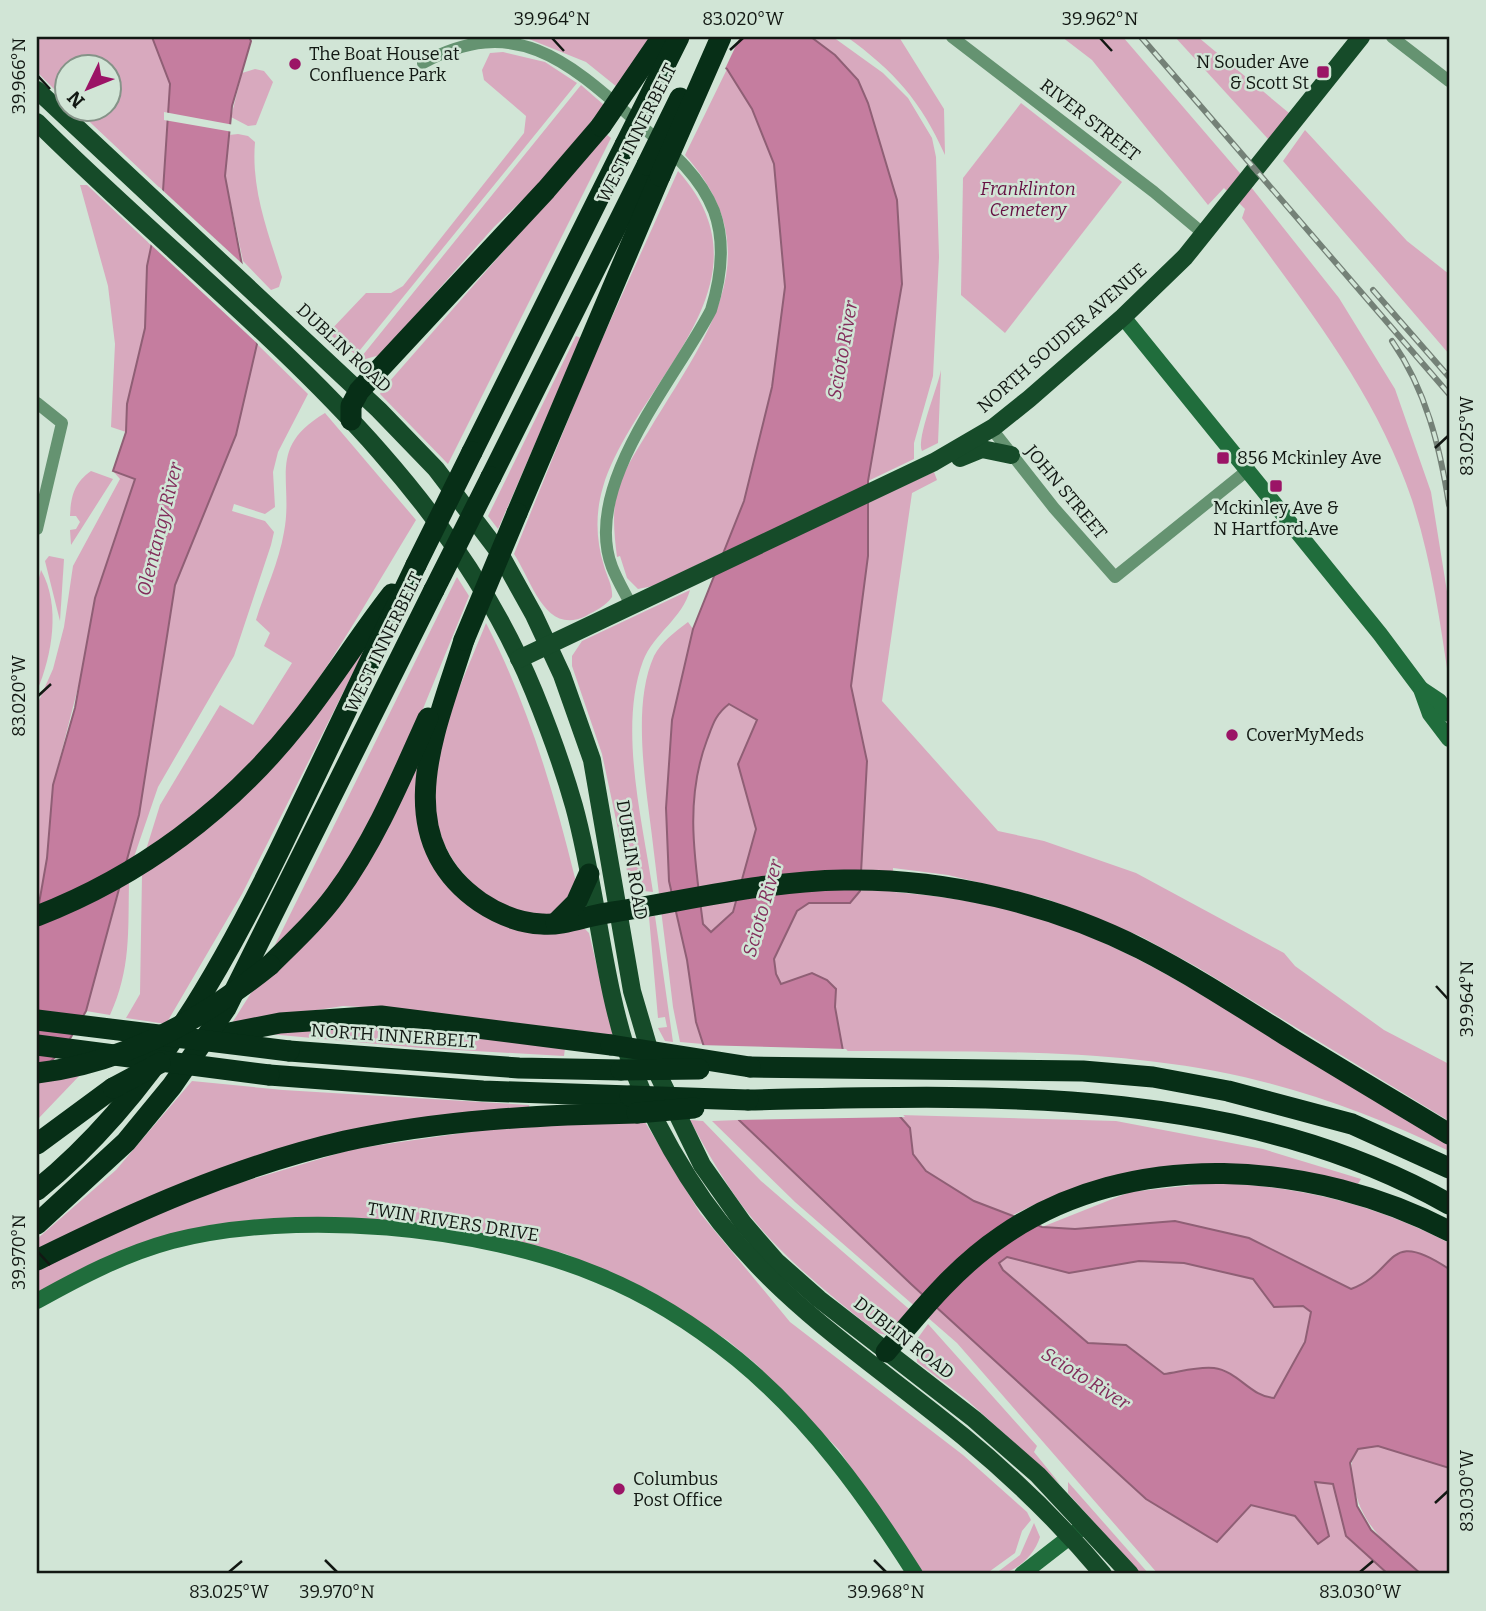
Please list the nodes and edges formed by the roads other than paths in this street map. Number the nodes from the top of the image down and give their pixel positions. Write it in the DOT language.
graph roads {
  1 [pos="662,37"];
  2 [pos="679,37"];
  3 [pos="712,37"];
  4 [pos="721,37"];
  5 [pos="952,37"];
  6 [pos="1361,37"];
  7 [pos="1392,37"];
  8 [pos="423,63"];
  9 [pos="1449,81"];
  10 [pos="37,90"];
  11 [pos="617,103"];
  12 [pos="37,122"];
  13 [pos="654,170"];
  14 [pos="1205,235"];
  15 [pos="1123,317"];
  16 [pos="359,391"];
  17 [pos="37,403"];
  18 [pos="351,420"];
  19 [pos="991,428"];
  20 [pos="1011,455"];
  21 [pos="943,458"];
  22 [pos="1249,469"];
  23 [pos="37,529"];
  24 [pos="415,565"];
  25 [pos="631,605"];
  26 [pos="464,640"];
  27 [pos="548,644"];
  28 [pos="519,659"];
  29 [pos="1421,689"];
  30 [pos="1449,714"];
  31 [pos="1449,739"];
  32 [pos="589,874"];
  33 [pos="618,911"];
  34 [pos="597,915"];
  35 [pos="37,916"];
  36 [pos="555,924"];
  37 [pos="37,1020"];
  38 [pos="37,1045"];
  39 [pos="750,1067"];
  40 [pos="37,1073"];
  41 [pos="633,1104"];
  42 [pos="1449,1134"];
  43 [pos="37,1144"];
  44 [pos="677,1159"];
  45 [pos="1449,1168"];
  46 [pos="37,1190"];
  47 [pos="1449,1205"];
  48 [pos="37,1224"];
  49 [pos="1449,1231"];
  50 [pos="37,1260"];
  51 [pos="37,1301"];
  52 [pos="886,1352"];
  53 [pos="1086,1524"];
  54 [pos="1071,1537"];
  55 [pos="915,1574"];
  56 [pos="1022,1574"];
  57 [pos="1103,1574"];
  58 [pos="1130,1574"];
  1 -- 11 [label="highway, bridge"];
  2 -- 24 [label="highway, WEST INNERBELT, bridge"];
  3 -- 13 [label="highway, WEST INNERBELT, bridge"];
  4 -- 13 [label="highway, bridge"];
  5 -- 14 [label="street, RIVER STREET"];
  6 -- 14 [label="main road, NORTH SOUDER AVENUE"];
  7 -- 9 [label="street"];
  8 -- 11 [label="street"];
  10 -- 16 [label="main road, DUBLIN ROAD"];
  11 -- 16 [label="highway, bridge"];
  11 -- 25 [label="street"];
  12 -- 18 [label="main road"];
  13 -- 26 [label="highway, bridge"];
  13 -- 48 [label="highway, WEST INNERBELT, bridge"];
  14 -- 15 [label="main road, NORTH SOUDER AVENUE"];
  15 -- 19 [label="main road, NORTH SOUDER AVENUE"];
  15 -- 22 [label="main road"];
  16 -- 18 [label="highway"];
  16 -- 27 [label="main road, DUBLIN ROAD"];
  17 -- 23 [label="street"];
  18 -- 28 [label="main road"];
  19 -- 20 [label="street, JOHN STREET"];
  19 -- 21 [label="main road, NORTH SOUDER AVENUE"];
  20 -- 21 [label="main road"];
  20 -- 22 [label="street, JOHN STREET"];
  21 -- 25 [label="main road, NORTH SOUDER AVENUE"];
  22 -- 29 [label="main road"];
  24 -- 35 [label="highway"];
  24 -- 46 [label="highway, WEST INNERBELT"];
  25 -- 27 [label="main road, NORTH SOUDER AVENUE"];
  26 -- 36 [label="highway"];
  26 -- 40 [label="highway, bridge"];
  27 -- 28 [label="main road, NORTH SOUDER AVENUE"];
  27 -- 33 [label="main road, DUBLIN ROAD"];
  28 -- 32 [label="main road"];
  29 -- 30 [label="main road"];
  29 -- 31 [label="main road"];
  32 -- 34 [label="main road"];
  32 -- 36 [label="highway"];
  33 -- 34 [label="highway"];
  33 -- 42 [label="highway"];
  33 -- 52 [label="main road, DUBLIN ROAD"];
  34 -- 36 [label="highway"];
  34 -- 44 [label="main road"];
  37 -- 39 [label="highway, NORTH INNERBELT, bridge"];
  38 -- 41 [label="highway, bridge"];
  39 -- 43 [label="highway, bridge"];
  39 -- 45 [label="highway"];
  41 -- 47 [label="highway, bridge"];
  41 -- 50 [label="highway"];
  44 -- 52 [label="main road"];
  44 -- 54 [label="main road"];
  49 -- 52 [label="highway"];
  51 -- 55 [label="main road, TWIN RIVERS DRIVE"];
  52 -- 53 [label="main road, DUBLIN ROAD"];
  53 -- 54 [label="main road"];
  53 -- 58 [label="main road, DUBLIN ROAD"];
  54 -- 56 [label="main road"];
  54 -- 57 [label="main road"];
}
